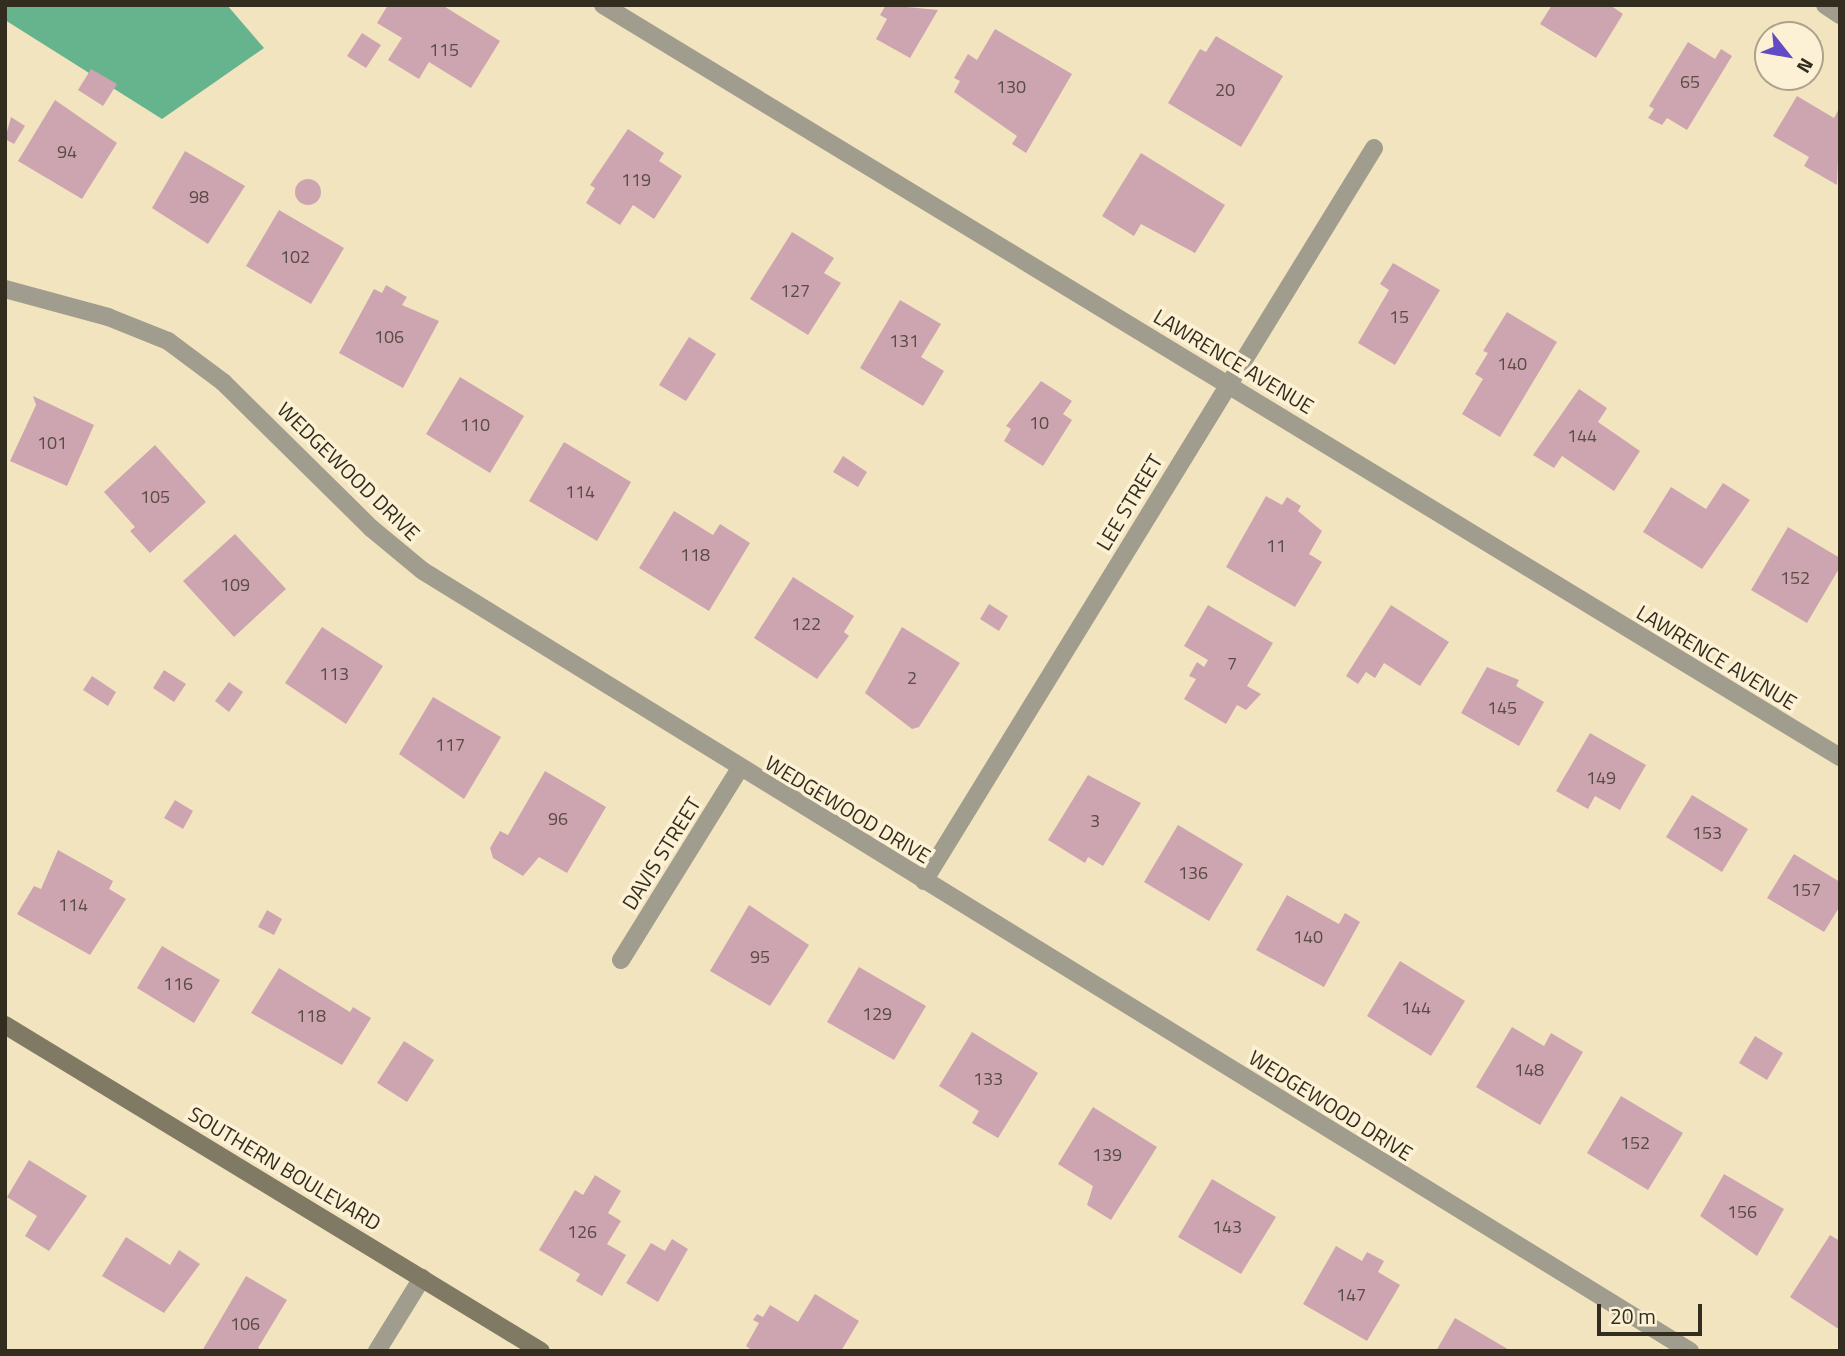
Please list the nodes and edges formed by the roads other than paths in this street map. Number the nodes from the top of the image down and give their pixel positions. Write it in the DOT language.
graph roads {
  1 [pos="603,5"];
  2 [pos="1825,5"];
  3 [pos="1840,15"];
  4 [pos="1374,148"];
  5 [pos="5,289"];
  6 [pos="1228,383"];
  7 [pos="1840,757"];
  8 [pos="739,770"];
  9 [pos="924,881"];
  10 [pos="621,960"];
  11 [pos="5,1025"];
  12 [pos="422,1278"];
  13 [pos="377,1351"];
  14 [pos="541,1351"];
  15 [pos="1690,1351"];
  1 -- 6 [label="street, LAWRENCE AVENUE"];
  2 -- 3 [label="street"];
  4 -- 6 [label="street, LEE STREET"];
  5 -- 8 [label="street, WEDGEWOOD DRIVE"];
  6 -- 7 [label="street, LAWRENCE AVENUE"];
  6 -- 9 [label="street, LEE STREET"];
  8 -- 9 [label="street, WEDGEWOOD DRIVE"];
  8 -- 10 [label="street, DAVIS STREET"];
  9 -- 15 [label="street, WEDGEWOOD DRIVE"];
  11 -- 12 [label="street, SOUTHERN BOULEVARD"];
  12 -- 13 [label="street"];
  12 -- 14 [label="street, SOUTHERN BOULEVARD"];
}
